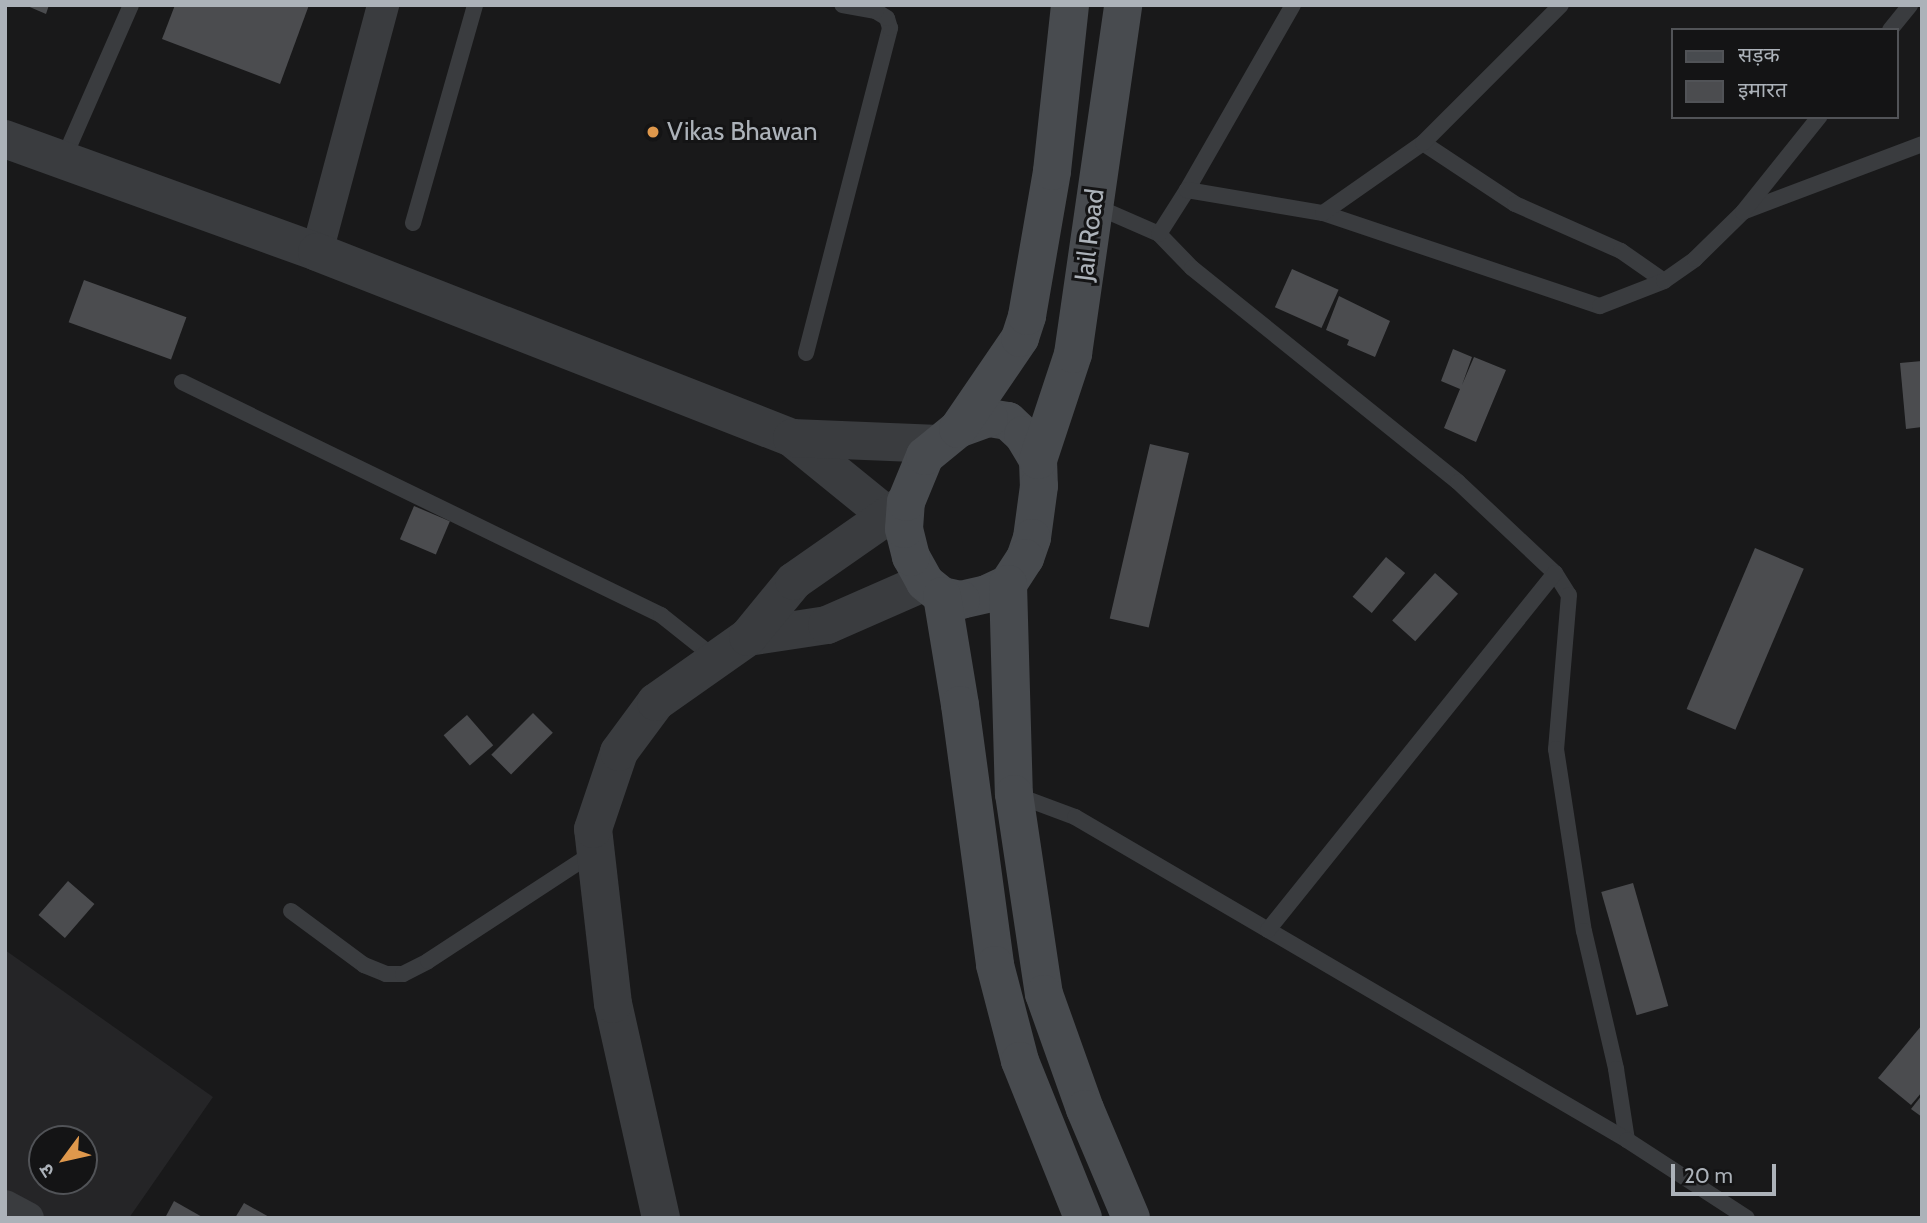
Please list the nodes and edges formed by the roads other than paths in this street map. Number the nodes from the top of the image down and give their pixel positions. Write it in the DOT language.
graph roads {
  1 [pos="131,5"];
  2 [pos="383,5"];
  3 [pos="475,5"];
  4 [pos="843,5"];
  5 [pos="1070,5"];
  6 [pos="1123,5"];
  7 [pos="1293,5"];
  8 [pos="1561,5"];
  9 [pos="1910,5"];
  10 [pos="1892,28"];
  11 [pos="1817,119"];
  12 [pos="5,139"];
  13 [pos="1423,143"];
  14 [pos="1922,144"];
  15 [pos="63,160"];
  16 [pos="1187,190"];
  17 [pos="1092,205"];
  18 [pos="1743,212"];
  19 [pos="1323,213"];
  20 [pos="414,223"];
  21 [pos="1158,234"];
  22 [pos="317,252"];
  23 [pos="1664,281"];
  24 [pos="806,353"];
  25 [pos="182,382"];
  26 [pos="948,436"];
  27 [pos="792,438"];
  28 [pos="1038,460"];
  29 [pos="899,516"];
  30 [pos="1555,573"];
  31 [pos="1008,584"];
  32 [pos="933,589"];
  33 [pos="748,637"];
  34 [pos="715,659"];
  35 [pos="1014,794"];
  36 [pos="595,852"];
  37 [pos="292,911"];
  38 [pos="1268,930"];
  39 [pos="1627,1140"];
  40 [pos="5,1206"];
  41 [pos="28,1218"];
  42 [pos="661,1218"];
  43 [pos="1083,1218"];
  44 [pos="1131,1218"];
  45 [pos="1747,1218"];
  1 -- 15 [label="lane"];
  2 -- 22 [label="street"];
  3 -- 20 [label="lane"];
  4 -- 24 [label="lane"];
  5 -- 26 [label="main road, Jail Road"];
  6 -- 17 [label="main road, Jail Road"];
  7 -- 16 [label="lane"];
  8 -- 13 [label="lane"];
  9 -- 10 [label="lane"];
  11 -- 18 [label="lane"];
  12 -- 15 [label="street"];
  13 -- 19 [label="lane"];
  13 -- 23 [label="lane"];
  14 -- 18 [label="lane"];
  15 -- 22 [label="street"];
  16 -- 19 [label="lane"];
  16 -- 21 [label="lane"];
  17 -- 21 [label="lane"];
  17 -- 28 [label="main road, Jail Road"];
  18 -- 23 [label="lane"];
  19 -- 23 [label="lane"];
  21 -- 30 [label="lane"];
  22 -- 27 [label="street"];
  25 -- 34 [label="lane"];
  26 -- 27 [label="street"];
  26 -- 28 [label="main road"];
  26 -- 29 [label="main road"];
  27 -- 29 [label="street"];
  28 -- 31 [label="main road"];
  29 -- 32 [label="main road"];
  29 -- 33 [label="street"];
  30 -- 38 [label="lane"];
  30 -- 39 [label="lane"];
  31 -- 32 [label="main road"];
  31 -- 35 [label="main road"];
  32 -- 33 [label="street"];
  32 -- 43 [label="main road"];
  33 -- 34 [label="street"];
  34 -- 36 [label="street"];
  35 -- 38 [label="lane"];
  35 -- 44 [label="main road"];
  36 -- 37 [label="lane"];
  36 -- 42 [label="street"];
  38 -- 39 [label="lane"];
  39 -- 45 [label="lane"];
  40 -- 41 [label="street"];
}
